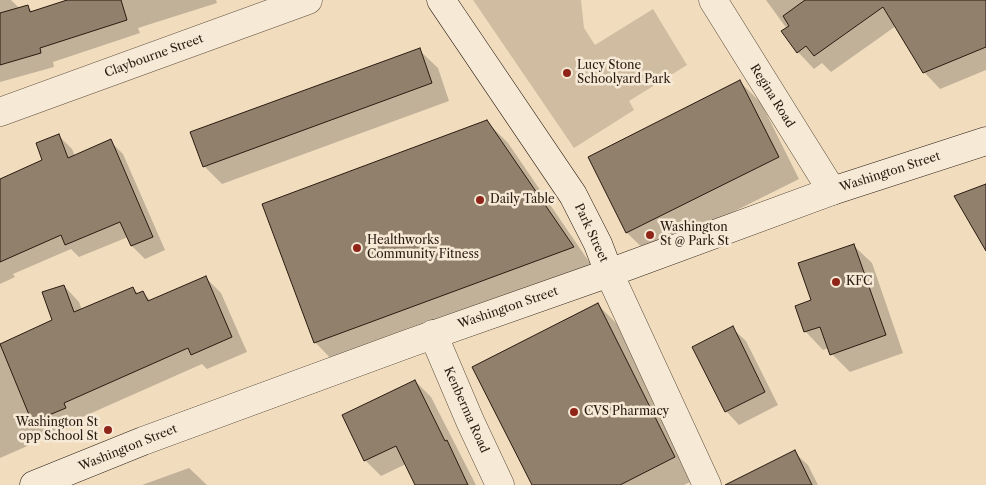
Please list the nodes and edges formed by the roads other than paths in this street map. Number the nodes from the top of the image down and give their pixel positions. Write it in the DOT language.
graph roads {
  1 [pos="308,0"];
  2 [pos="441,0"];
  3 [pos="713,0"];
  4 [pos="0,112"];
  5 [pos="986,141"];
  6 [pos="832,191"];
  7 [pos="609,273"];
  8 [pos="433,334"];
  9 [pos="74,478"];
  10 [pos="34,485"];
  11 [pos="500,485"];
  12 [pos="708,485"];
  1 -- 4 [label="street, Claybourne Street"];
  2 -- 7 [label="street, Park Street"];
  3 -- 6 [label="street, Regina Road"];
  5 -- 6 [label="street, Washington Street"];
  6 -- 7 [label="street, Washington Street"];
  7 -- 8 [label="street, Washington Street"];
  7 -- 12 [label="street, Park Street"];
  8 -- 9 [label="street, Washington Street"];
  8 -- 11 [label="street, Kenberma Road"];
  9 -- 10 [label="street, Washington Street"];
}
